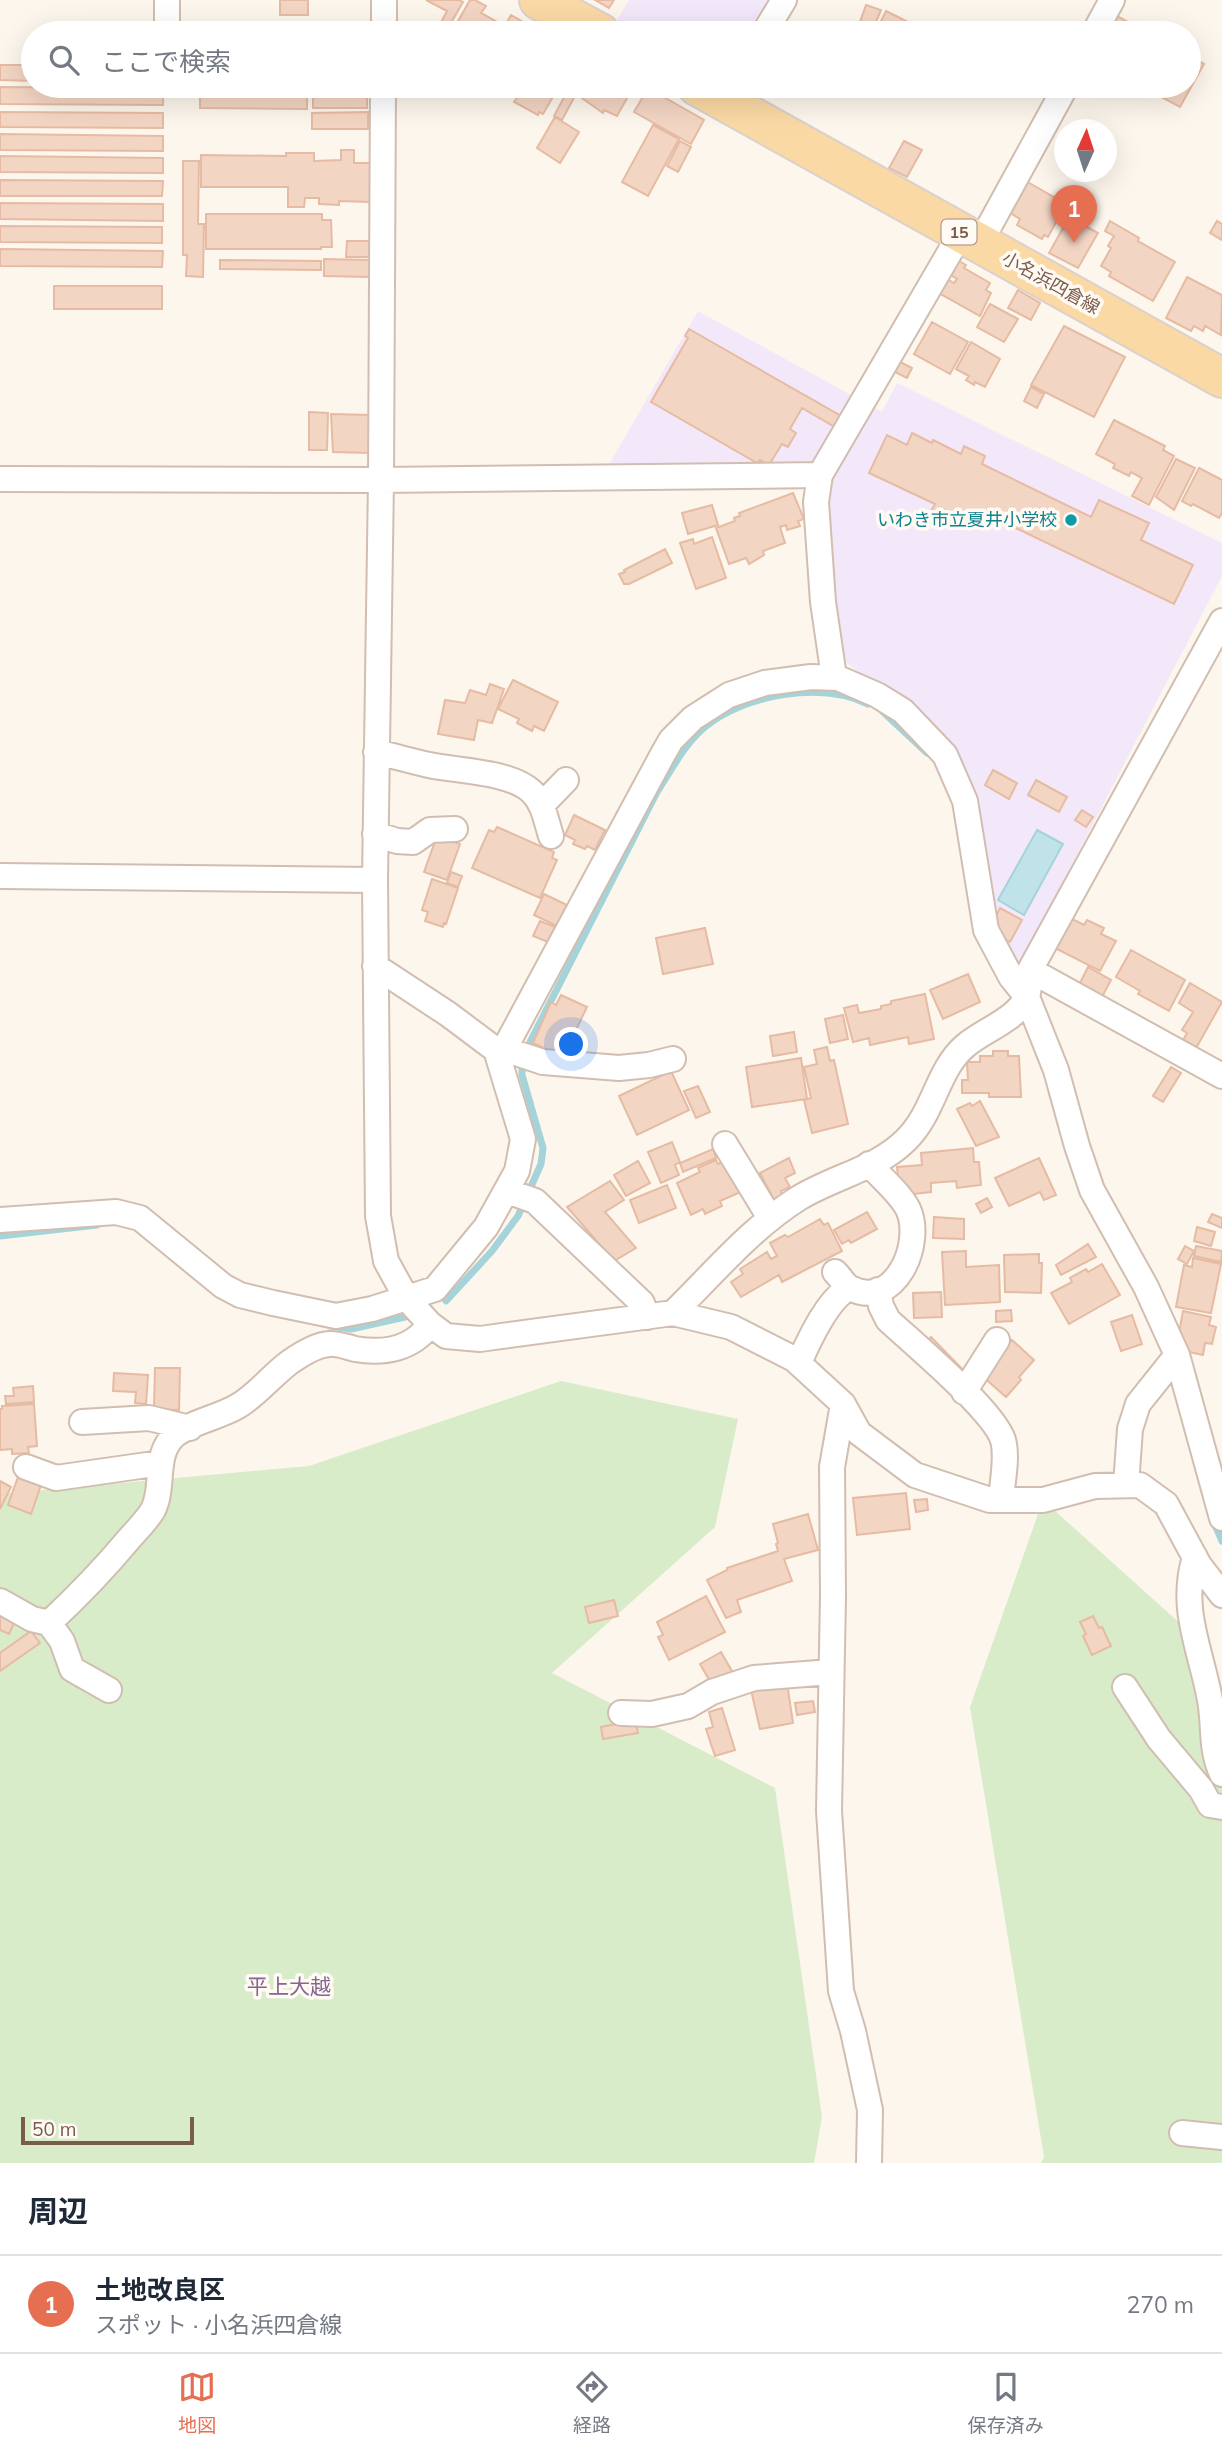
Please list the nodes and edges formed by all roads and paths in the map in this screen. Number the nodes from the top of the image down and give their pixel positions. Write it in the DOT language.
graph roads {
  1 [pos="167,0"];
  2 [pos="384,0"];
  3 [pos="539,0"];
  4 [pos="783,0"];
  5 [pos="1112,0"];
  6 [pos="167,21"];
  7 [pos="384,21"];
  8 [pos="578,21"];
  9 [pos="771,21"];
  10 [pos="1101,21"];
  11 [pos="383,98"];
  12 [pos="731,98"];
  13 [pos="1058,98"];
  14 [pos="970,238"];
  15 [pos="1222,378"];
  16 [pos="820,475"];
  17 [pos="0,479"];
  18 [pos="381,480"];
  19 [pos="1222,621"];
  20 [pos="834,677"];
  21 [pos="376,752"];
  22 [pos="566,780"];
  23 [pos="542,805"];
  24 [pos="455,829"];
  25 [pos="375,834"];
  26 [pos="551,836"];
  27 [pos="0,876"];
  28 [pos="374,880"];
  29 [pos="375,966"];
  30 [pos="1030,970"];
  31 [pos="1021,1004"];
  32 [pos="513,1055"];
  33 [pos="673,1059"];
  34 [pos="1222,1076"];
  35 [pos="725,1144"];
  36 [pos="869,1164"];
  37 [pos="522,1196"];
  38 [pos="770,1218"];
  39 [pos="0,1220"];
  40 [pos="878,1290"];
  41 [pos="407,1299"];
  42 [pos="673,1313"];
  43 [pos="647,1317"];
  44 [pos="430,1324"];
  45 [pos="997,1340"];
  46 [pos="1171,1362"];
  47 [pos="799,1363"];
  48 [pos="964,1392"];
  49 [pos="843,1404"];
  50 [pos="82,1422"];
  51 [pos="190,1427"];
  52 [pos="161,1462"];
  53 [pos="26,1467"];
  54 [pos="1126,1485"];
  55 [pos="1001,1500"];
  56 [pos="1222,1518"];
  57 [pos="1195,1558"];
  58 [pos="1222,1595"];
  59 [pos="0,1601"];
  60 [pos="49,1623"];
  61 [pos="831,1672"];
  62 [pos="1125,1687"];
  63 [pos="109,1690"];
  64 [pos="621,1713"];
  65 [pos="1222,1774"];
  66 [pos="1222,1807"];
  67 [pos="1182,2133"];
  68 [pos="1222,2137"];
  69 [pos="869,2163"];
  1 -- 6 [label="street"];
  2 -- 7 [label="street"];
  3 -- 8 [label="main road"];
  4 -- 9 [label="street"];
  5 -- 10 [label="street"];
  11 -- 18 [label="street"];
  12 -- 14 [label="main road, 小名浜四倉線 / 15"];
  13 -- 14 [label="street"];
  14 -- 15 [label="main road, 小名浜四倉線 / 15"];
  14 -- 16 [label="street"];
  16 -- 18 [label="street"];
  16 -- 20 [label="street"];
  17 -- 18 [label="street"];
  18 -- 21 [label="street"];
  19 -- 30 [label="street"];
  20 -- 31 [label="street"];
  20 -- 32 [label="street"];
  21 -- 23 [label="street"];
  21 -- 25 [label="street"];
  22 -- 23 [label="street"];
  23 -- 26 [label="street"];
  24 -- 25 [label="street"];
  25 -- 28 [label="street"];
  27 -- 28 [label="street"];
  28 -- 29 [label="street"];
  29 -- 32 [label="street"];
  29 -- 41 [label="street"];
  30 -- 31 [label="street"];
  30 -- 34 [label="street"];
  31 -- 36 [label="street"];
  31 -- 46 [label="street"];
  32 -- 33 [label="street"];
  32 -- 37 [label="street"];
  35 -- 38 [label="street"];
  36 -- 38 [label="street"];
  36 -- 40 [label="street"];
  37 -- 41 [label="street"];
  37 -- 43 [label="street"];
  38 -- 42 [label="street"];
  39 -- 41 [label="street"];
  40 -- 47 [label="street"];
  40 -- 48 [label="street"];
  41 -- 44 [label="street"];
  42 -- 43 [label="street"];
  42 -- 47 [label="street"];
  43 -- 44 [label="street"];
  44 -- 51 [label="street"];
  45 -- 48 [label="street"];
  46 -- 54 [label="street"];
  46 -- 56 [label="street"];
  47 -- 49 [label="street"];
  48 -- 55 [label="street"];
  49 -- 55 [label="street"];
  49 -- 61 [label="street"];
  50 -- 51 [label="street"];
  51 -- 52 [label="street"];
  52 -- 53 [label="street"];
  52 -- 60 [label="street"];
  54 -- 55 [label="street"];
  54 -- 57 [label="street"];
  57 -- 58 [label="street"];
  57 -- 65 [label="street"];
  59 -- 60 [label="street"];
  60 -- 63 [label="street"];
  61 -- 64 [label="street"];
  61 -- 69 [label="street"];
  62 -- 66 [label="street"];
  67 -- 68 [label="street"];
}
